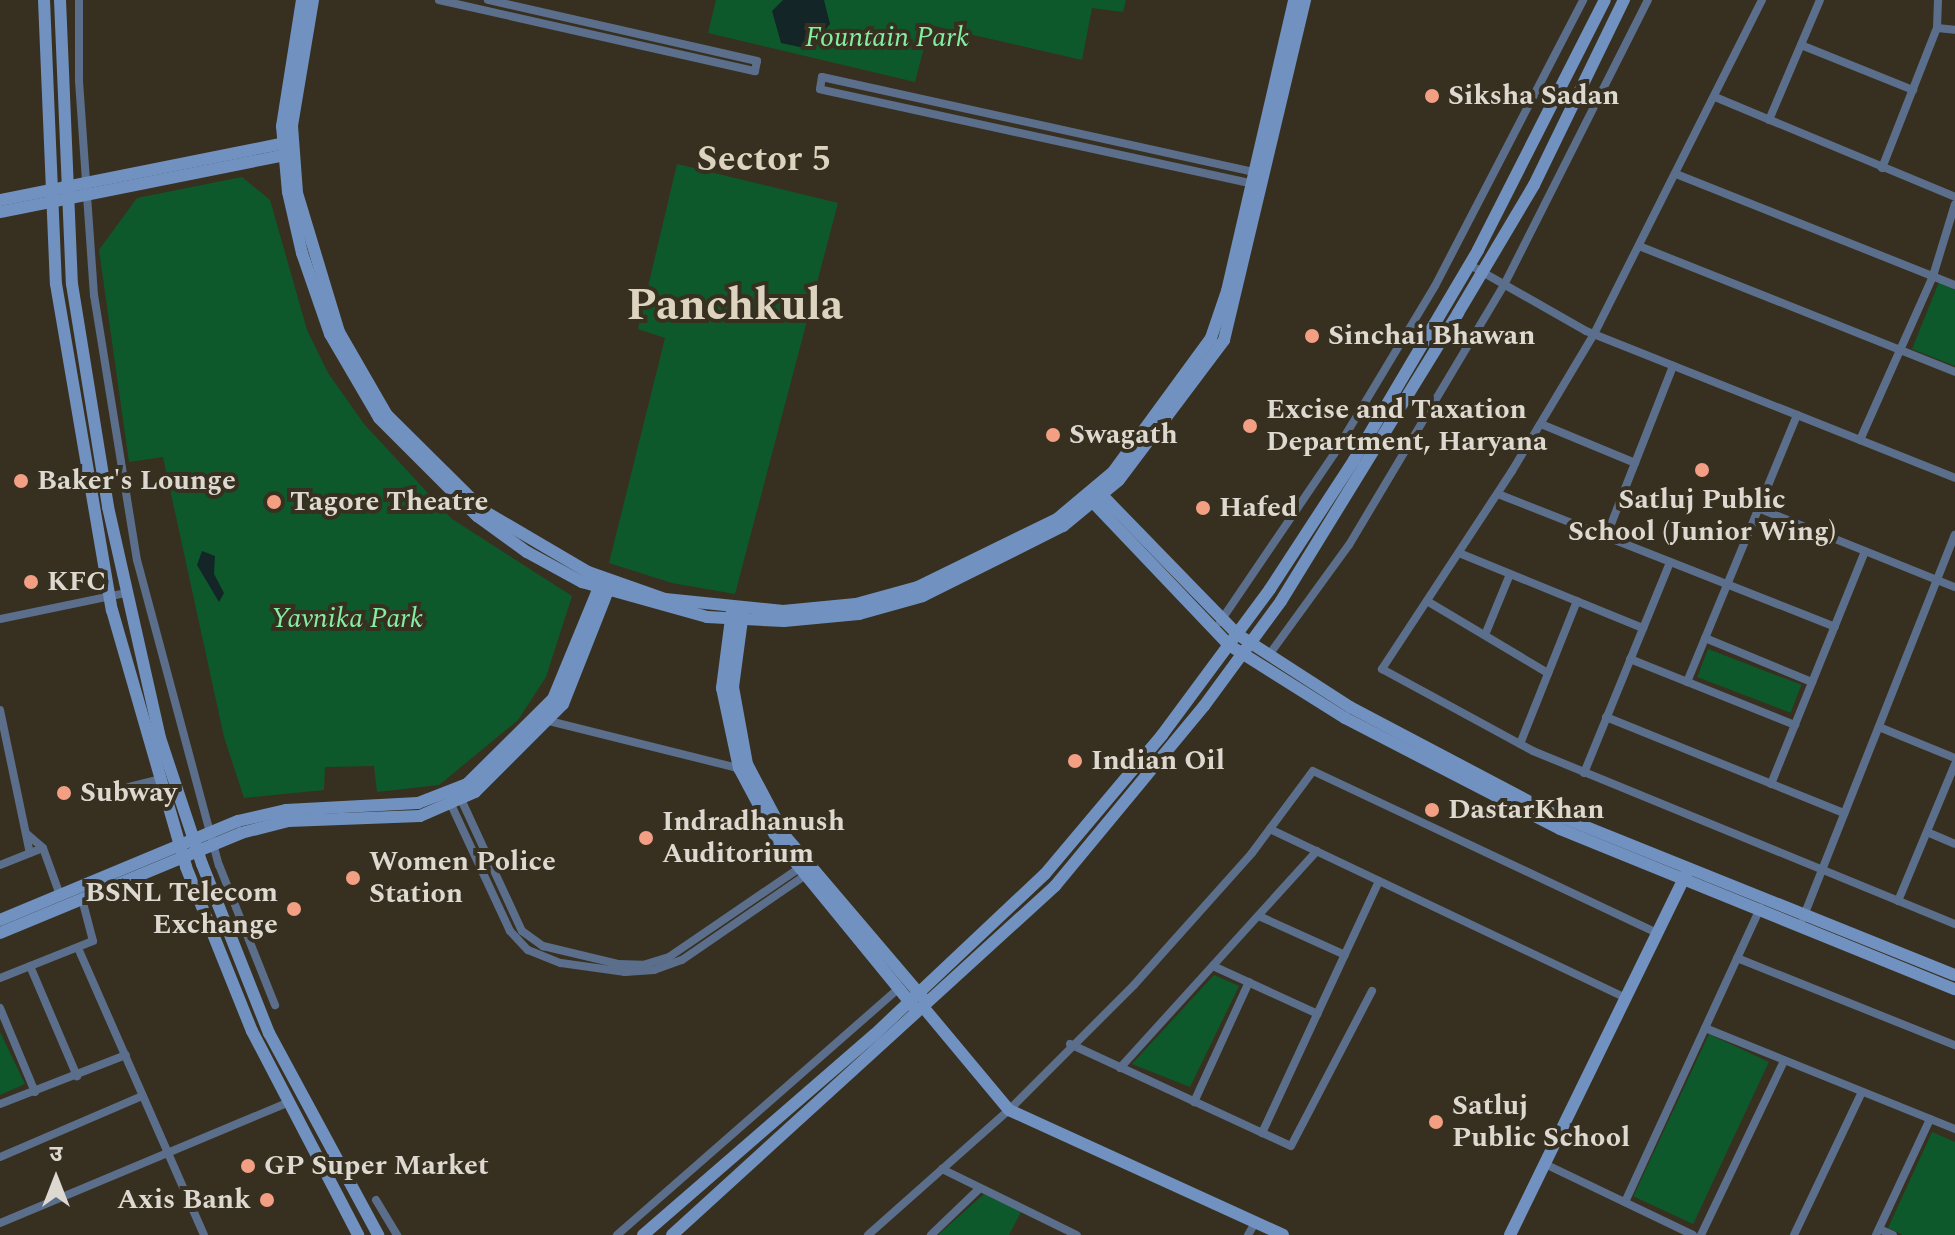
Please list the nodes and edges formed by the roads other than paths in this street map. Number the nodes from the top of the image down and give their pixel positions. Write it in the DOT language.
graph roads {
  1 [pos="44,0"];
  2 [pos="60,0"];
  3 [pos="79,0"];
  4 [pos="302,0"];
  5 [pos="313,0"];
  6 [pos="439,0"];
  7 [pos="488,0"];
  8 [pos="1294,0"];
  9 [pos="1305,0"];
  10 [pos="1583,0"];
  11 [pos="1605,0"];
  12 [pos="1624,0"];
  13 [pos="1648,0"];
  14 [pos="1762,0"];
  15 [pos="1820,0"];
  16 [pos="1938,0"];
  17 [pos="1937,28"];
  18 [pos="1955,30"];
  19 [pos="1801,45"];
  20 [pos="1601,47"];
  21 [pos="718,52"];
  22 [pos="1619,56"];
  23 [pos="715,62"];
  24 [pos="1913,90"];
  25 [pos="1715,97"];
  26 [pos="1769,120"];
  27 [pos="289,149"];
  28 [pos="1882,168"];
  29 [pos="1676,174"];
  30 [pos="1259,180"];
  31 [pos="85,189"];
  32 [pos="66,193"];
  33 [pos="50,196"];
  34 [pos="1955,197"];
  35 [pos="0,200"];
  36 [pos="1955,204"];
  37 [pos="0,212"];
  38 [pos="1639,246"];
  39 [pos="1470,265"];
  40 [pos="1483,272"];
  41 [pos="1933,276"];
  42 [pos="1504,285"];
  43 [pos="1955,285"];
  44 [pos="1594,334"];
  45 [pos="1901,349"];
  46 [pos="1673,366"];
  47 [pos="1955,372"];
  48 [pos="1797,415"];
  49 [pos="1541,424"];
  50 [pos="1860,440"];
  51 [pos="1635,463"];
  52 [pos="1955,478"];
  53 [pos="1498,494"];
  54 [pos="1094,495"];
  55 [pos="1758,508"];
  56 [pos="1955,535"];
  57 [pos="1606,537"];
  58 [pos="1865,551"];
  59 [pos="1459,553"];
  60 [pos="1670,562"];
  61 [pos="1510,574"];
  62 [pos="1937,580"];
  63 [pos="606,584"];
  64 [pos="1727,585"];
  65 [pos="1955,587"];
  66 [pos="126,593"];
  67 [pos="109,597"];
  68 [pos="1427,601"];
  69 [pos="1577,601"];
  70 [pos="737,613"];
  71 [pos="0,619"];
  72 [pos="1218,624"];
  73 [pos="1835,627"];
  74 [pos="1643,628"];
  75 [pos="1485,635"];
  76 [pos="1705,638"];
  77 [pos="1233,639"];
  78 [pos="1247,648"];
  79 [pos="1269,655"];
  80 [pos="1630,659"];
  81 [pos="1548,673"];
  82 [pos="1687,682"];
  83 [pos="1812,682"];
  84 [pos="0,711"];
  85 [pos="1606,717"];
  86 [pos="543,719"];
  87 [pos="1795,725"];
  88 [pos="1879,727"];
  89 [pos="1520,744"];
  90 [pos="1955,758"];
  91 [pos="1955,764"];
  92 [pos="739,768"];
  93 [pos="1584,773"];
  94 [pos="752,774"];
  95 [pos="158,780"];
  96 [pos="1771,784"];
  97 [pos="129,787"];
  98 [pos="454,797"];
  99 [pos="1844,813"];
  100 [pos="1270,829"];
  101 [pos="1927,832"];
  102 [pos="27,834"];
  103 [pos="215,837"];
  104 [pos="1955,844"];
  105 [pos="196,845"];
  106 [pos="43,848"];
  107 [pos="180,851"];
  108 [pos="1317,851"];
  109 [pos="30,853"];
  110 [pos="0,865"];
  111 [pos="805,869"];
  112 [pos="1821,871"];
  113 [pos="1686,874"];
  114 [pos="1379,881"];
  115 [pos="60,895"];
  116 [pos="82,899"];
  117 [pos="1898,901"];
  118 [pos="1762,904"];
  119 [pos="1261,917"];
  120 [pos="0,920"];
  121 [pos="1802,920"];
  122 [pos="1955,924"];
  123 [pos="0,933"];
  124 [pos="1657,933"];
  125 [pos="78,948"];
  126 [pos="1345,955"];
  127 [pos="1737,958"];
  128 [pos="30,966"];
  129 [pos="1213,966"];
  130 [pos="1955,975"];
  131 [pos="0,978"];
  132 [pos="1249,982"];
  133 [pos="898,989"];
  134 [pos="1955,989"];
  135 [pos="1372,991"];
  136 [pos="914,997"];
  137 [pos="1626,998"];
  138 [pos="275,1005"];
  139 [pos="0,1008"];
  140 [pos="924,1008"];
  141 [pos="1318,1014"];
  142 [pos="3,1025"];
  143 [pos="1705,1028"];
  144 [pos="1070,1044"];
  145 [pos="1955,1045"];
  146 [pos="126,1055"];
  147 [pos="1784,1061"];
  148 [pos="1120,1068"];
  149 [pos="77,1076"];
  150 [pos="35,1092"];
  151 [pos="1862,1092"];
  152 [pos="142,1096"];
  153 [pos="289,1102"];
  154 [pos="1194,1102"];
  155 [pos="0,1104"];
  156 [pos="1009,1110"];
  157 [pos="1930,1119"];
  158 [pos="1955,1129"];
  159 [pos="1262,1133"];
  160 [pos="168,1153"];
  161 [pos="0,1157"];
  162 [pos="1545,1164"];
  163 [pos="942,1169"];
  164 [pos="978,1190"];
  165 [pos="376,1200"];
  166 [pos="1625,1202"];
  167 [pos="1256,1221"];
  168 [pos="0,1223"];
  169 [pos="1878,1232"];
  170 [pos="202,1234"];
  171 [pos="358,1235"];
  172 [pos="378,1235"];
  173 [pos="397,1235"];
  174 [pos="617,1235"];
  175 [pos="643,1235"];
  176 [pos="672,1235"];
  177 [pos="868,1235"];
  178 [pos="931,1235"];
  179 [pos="1077,1235"];
  180 [pos="1248,1235"];
  181 [pos="1283,1235"];
  182 [pos="1510,1235"];
  183 [pos="1693,1235"];
  184 [pos="1701,1235"];
  185 [pos="1794,1235"];
  186 [pos="1893,1235"];
  1 -- 33 [label="street"];
  2 -- 32 [label="street"];
  3 -- 31 [label="street"];
  4 -- 27 [label="street"];
  5 -- 27 [label="street"];
  6 -- 23 [label="street"];
  7 -- 21 [label="street"];
  8 -- 30 [label="street"];
  9 -- 30 [label="street"];
  10 -- 72 [label="street"];
  11 -- 39 [label="street"];
  12 -- 20 [label="street"];
  13 -- 22 [label="street"];
  14 -- 25 [label="street"];
  15 -- 19 [label="street"];
  16 -- 17 [label="street"];
  17 -- 18 [label="street"];
  17 -- 24 [label="street"];
  19 -- 24 [label="street"];
  19 -- 26 [label="street"];
  20 -- 22 [label="street"];
  20 -- 40 [label="street"];
  21 -- 23 [label="street"];
  21 -- 23 [label="street"];
  22 -- 42 [label="street"];
  24 -- 28 [label="street"];
  25 -- 26 [label="street"];
  25 -- 29 [label="street"];
  26 -- 28 [label="street"];
  27 -- 31 [label="street"];
  27 -- 63 [label="street"];
  28 -- 34 [label="street"];
  29 -- 38 [label="street"];
  29 -- 41 [label="street"];
  30 -- 30 [label="street"];
  30 -- 54 [label="street"];
  31 -- 32 [label="street"];
  31 -- 103 [label="street"];
  32 -- 33 [label="street"];
  32 -- 66 [label="street"];
  33 -- 35 [label="street"];
  33 -- 37 [label="street"];
  33 -- 67 [label="street"];
  36 -- 41 [label="street"];
  38 -- 44 [label="street"];
  38 -- 45 [label="street"];
  39 -- 40 [label="street"];
  39 -- 77 [label="street"];
  40 -- 42 [label="street"];
  40 -- 78 [label="street"];
  41 -- 43 [label="street"];
  41 -- 45 [label="street"];
  42 -- 44 [label="street"];
  42 -- 79 [label="street"];
  44 -- 46 [label="street"];
  44 -- 49 [label="street"];
  45 -- 47 [label="street"];
  45 -- 50 [label="street"];
  46 -- 48 [label="street"];
  46 -- 51 [label="street"];
  48 -- 50 [label="street"];
  48 -- 55 [label="street"];
  49 -- 51 [label="street"];
  49 -- 53 [label="street"];
  50 -- 52 [label="street"];
  51 -- 57 [label="street"];
  53 -- 57 [label="street"];
  53 -- 59 [label="street"];
  54 -- 70 [label="street"];
  54 -- 72 [label="street"];
  55 -- 58 [label="street"];
  55 -- 64 [label="street"];
  56 -- 62 [label="street"];
  57 -- 60 [label="street"];
  58 -- 62 [label="street"];
  58 -- 73 [label="street"];
  59 -- 61 [label="street"];
  59 -- 68 [label="street"];
  60 -- 64 [label="street"];
  60 -- 74 [label="street"];
  61 -- 69 [label="street"];
  61 -- 75 [label="street"];
  62 -- 65 [label="street"];
  62 -- 88 [label="street"];
  63 -- 70 [label="street"];
  63 -- 86 [label="street"];
  64 -- 73 [label="street"];
  64 -- 76 [label="street"];
  66 -- 67 [label="street"];
  66 -- 105 [label="street"];
  67 -- 71 [label="street"];
  67 -- 95 [label="street"];
  68 -- 75 [label="street"];
  68 -- 89 [label="street"];
  69 -- 74 [label="street"];
  69 -- 81 [label="street"];
  70 -- 92 [label="street"];
  70 -- 94 [label="street"];
  72 -- 77 [label="street"];
  73 -- 83 [label="street"];
  74 -- 80 [label="street"];
  75 -- 81 [label="street"];
  76 -- 82 [label="street"];
  76 -- 83 [label="street"];
  77 -- 78 [label="street"];
  77 -- 136 [label="street"];
  78 -- 79 [label="street"];
  78 -- 113 [label="street"];
  78 -- 140 [label="street"];
  79 -- 113 [label="street"];
  80 -- 82 [label="street"];
  80 -- 85 [label="street"];
  81 -- 89 [label="street"];
  82 -- 87 [label="street"];
  83 -- 87 [label="street"];
  84 -- 102 [label="street"];
  85 -- 93 [label="street"];
  85 -- 96 [label="street"];
  86 -- 92 [label="street"];
  86 -- 98 [label="street"];
  87 -- 96 [label="street"];
  88 -- 90 [label="street"];
  88 -- 99 [label="street"];
  89 -- 93 [label="street"];
  91 -- 101 [label="street"];
  92 -- 94 [label="street"];
  92 -- 111 [label="street"];
  93 -- 112 [label="street"];
  94 -- 111 [label="street"];
  95 -- 97 [label="street"];
  95 -- 107 [label="street"];
  96 -- 99 [label="street"];
  98 -- 103 [label="street"];
  98 -- 111 [label="street"];
  99 -- 112 [label="street"];
  100 -- 108 [label="street"];
  100 -- 124 [label="street"];
  100 -- 144 [label="street"];
  101 -- 104 [label="street"];
  101 -- 117 [label="street"];
  102 -- 106 [label="street"];
  102 -- 109 [label="street"];
  103 -- 105 [label="street"];
  103 -- 138 [label="street"];
  105 -- 107 [label="street"];
  105 -- 172 [label="street"];
  106 -- 109 [label="street"];
  106 -- 115 [label="street"];
  107 -- 115 [label="street"];
  107 -- 116 [label="street"];
  107 -- 153 [label="street"];
  108 -- 114 [label="street"];
  108 -- 119 [label="street"];
  109 -- 110 [label="street"];
  111 -- 133 [label="street"];
  111 -- 136 [label="street"];
  112 -- 117 [label="street"];
  112 -- 121 [label="street"];
  113 -- 118 [label="street"];
  113 -- 124 [label="street"];
  114 -- 126 [label="street"];
  114 -- 137 [label="street"];
  115 -- 120 [label="street"];
  116 -- 123 [label="street"];
  116 -- 125 [label="street"];
  117 -- 122 [label="street"];
  118 -- 121 [label="street"];
  118 -- 127 [label="street"];
  119 -- 126 [label="street"];
  119 -- 129 [label="street"];
  121 -- 130 [label="street"];
  121 -- 134 [label="street"];
  124 -- 137 [label="street"];
  125 -- 128 [label="street"];
  125 -- 146 [label="street"];
  126 -- 141 [label="street"];
  127 -- 143 [label="street"];
  127 -- 145 [label="street"];
  128 -- 131 [label="street"];
  128 -- 149 [label="street"];
  129 -- 132 [label="street"];
  129 -- 148 [label="street"];
  132 -- 141 [label="street"];
  132 -- 154 [label="street"];
  133 -- 136 [label="street"];
  133 -- 174 [label="street"];
  135 -- 159 [label="street"];
  136 -- 140 [label="street"];
  136 -- 175 [label="street"];
  137 -- 162 [label="street"];
  139 -- 142 [label="street"];
  140 -- 156 [label="street"];
  140 -- 176 [label="street"];
  141 -- 159 [label="street"];
  142 -- 150 [label="street"];
  143 -- 147 [label="street"];
  143 -- 166 [label="street"];
  144 -- 148 [label="street"];
  144 -- 156 [label="street"];
  146 -- 149 [label="street"];
  146 -- 152 [label="street"];
  147 -- 151 [label="street"];
  147 -- 184 [label="street"];
  148 -- 154 [label="street"];
  149 -- 150 [label="street"];
  150 -- 155 [label="street"];
  151 -- 157 [label="street"];
  151 -- 185 [label="street"];
  152 -- 160 [label="street"];
  152 -- 161 [label="street"];
  153 -- 160 [label="street"];
  153 -- 171 [label="street"];
  154 -- 159 [label="street"];
  156 -- 163 [label="street"];
  156 -- 167 [label="street"];
  157 -- 158 [label="street"];
  157 -- 169 [label="street"];
  160 -- 168 [label="street"];
  160 -- 170 [label="street"];
  162 -- 166 [label="street"];
  162 -- 182 [label="street"];
  163 -- 164 [label="street"];
  163 -- 177 [label="street"];
  164 -- 178 [label="street"];
  164 -- 179 [label="street"];
  165 -- 173 [label="street"];
  166 -- 183 [label="street"];
  167 -- 180 [label="street"];
  167 -- 181 [label="street"];
  169 -- 186 [label="street"];
}
